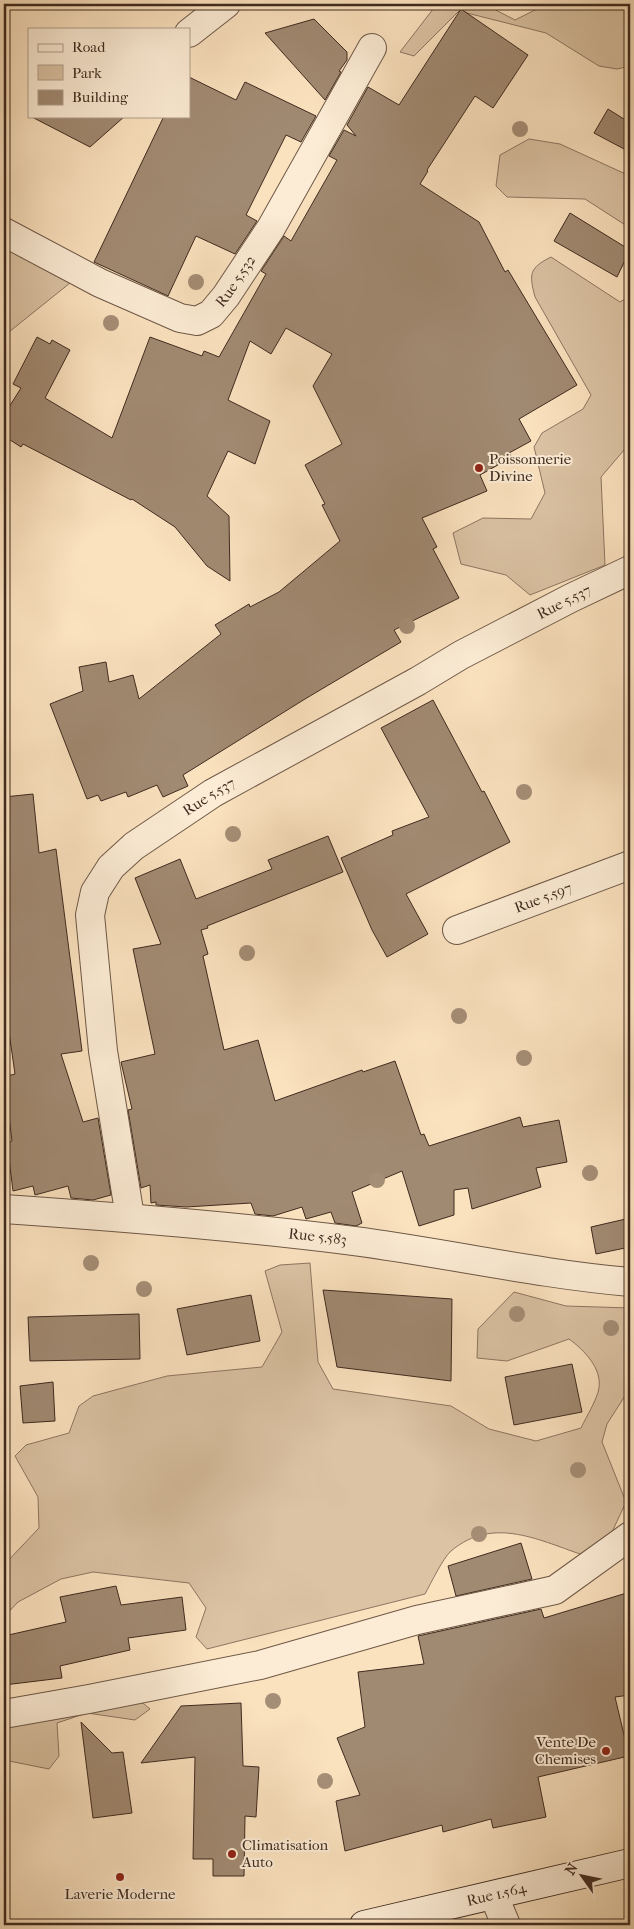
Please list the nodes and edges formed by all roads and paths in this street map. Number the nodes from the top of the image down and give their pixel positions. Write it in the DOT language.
graph roads {
  1 [pos="226,4"];
  2 [pos="190,32"];
  3 [pos="372,48"];
  4 [pos="4,232"];
  5 [pos="630,570"];
  6 [pos="630,865"];
  7 [pos="457,930"];
  8 [pos="4,1209"];
  9 [pos="130,1217"];
  10 [pos="630,1282"];
  11 [pos="630,1536"];
  12 [pos="4,1714"];
  13 [pos="630,1863"];
  14 [pos="494,1896"];
  15 [pos="364,1925"];
  16 [pos="506,1925"];
  1 -- 2 [label="street"];
  3 -- 4 [label="street, Rue 5.532"];
  5 -- 9 [label="street, Rue 5.537"];
  6 -- 7 [label="street, Rue 5.597"];
  8 -- 9 [label="street, Rue 5.583"];
  9 -- 10 [label="street, Rue 5.583"];
  11 -- 12 [label="street"];
  13 -- 14 [label="street, Rue 1.564"];
  14 -- 15 [label="street, Rue 1.564"];
  14 -- 16 [label="street"];
}
